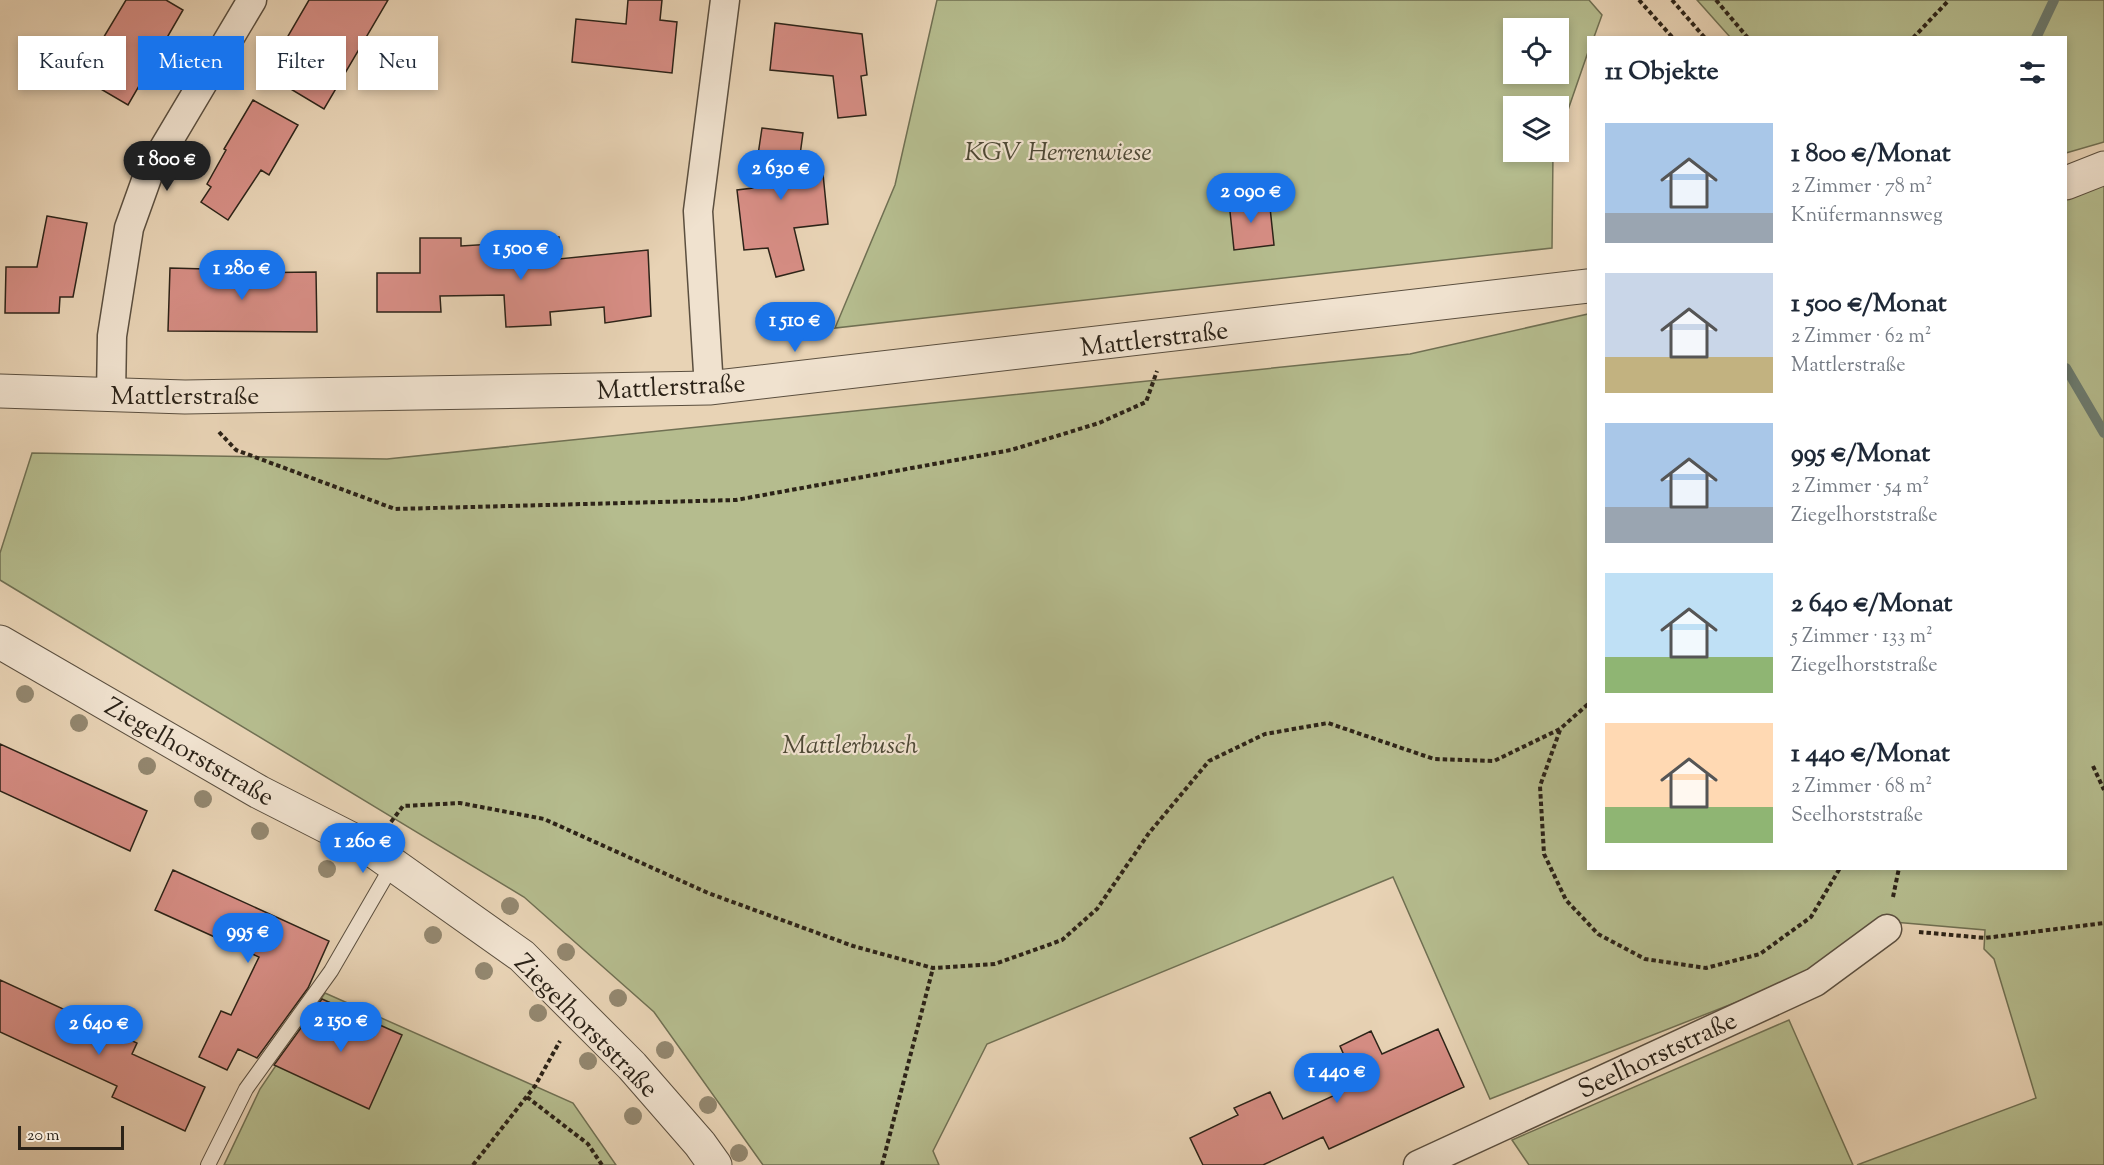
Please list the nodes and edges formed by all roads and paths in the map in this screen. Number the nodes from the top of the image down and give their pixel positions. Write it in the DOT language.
graph roads {
  1 [pos="252,0"];
  2 [pos="725,0"];
  3 [pos="1639,0"];
  4 [pos="1672,0"];
  5 [pos="1716,0"];
  6 [pos="1949,0"];
  7 [pos="1671,36"];
  8 [pos="1703,36"];
  9 [pos="1746,36"];
  10 [pos="1915,36"];
  11 [pos="2104,168"];
  12 [pos="2067,183"];
  13 [pos="1587,286"];
  14 [pos="1170,336"];
  15 [pos="709,388"];
  16 [pos="0,391"];
  17 [pos="111,396"];
  18 [pos="185,397"];
  19 [pos="0,642"];
  20 [pos="1587,705"];
  21 [pos="1560,729"];
  22 [pos="2093,766"];
  23 [pos="2104,790"];
  24 [pos="382,856"];
  25 [pos="1839,870"];
  26 [pos="2104,923"];
  27 [pos="1887,929"];
  28 [pos="933,968"];
  29 [pos="577,1011"];
  30 [pos="527,1097"];
  31 [pos="708,1158"];
  32 [pos="208,1165"];
  33 [pos="472,1165"];
  34 [pos="602,1165"];
  35 [pos="882,1165"];
  36 [pos="1418,1165"];
  1 -- 17 [label="street"];
  2 -- 15 [label="street"];
  3 -- 7 [label="path"];
  4 -- 8 [label="path"];
  5 -- 9 [label="path"];
  6 -- 10 [label="path"];
  11 -- 12 [label="street"];
  13 -- 14 [label="street, Mattlerstraße"];
  14 -- 15 [label="street, Mattlerstraße"];
  14 -- 18 [label="path"];
  15 -- 18 [label="street, Mattlerstraße"];
  16 -- 17 [label="street, Mattlerstraße"];
  17 -- 18 [label="street, Mattlerstraße"];
  19 -- 24 [label="street, Ziegelhorststraße"];
  20 -- 21 [label="path"];
  21 -- 25 [label="path"];
  21 -- 28 [label="path"];
  22 -- 23 [label="path"];
  24 -- 28 [label="path"];
  24 -- 29 [label="street, Ziegelhorststraße"];
  24 -- 32 [label="lane"];
  26 -- 27 [label="path"];
  27 -- 36 [label="street, Seelhorststraße"];
  28 -- 35 [label="path"];
  29 -- 30 [label="path"];
  29 -- 31 [label="street, Ziegelhorststraße"];
  30 -- 33 [label="path"];
  30 -- 34 [label="path"];
}
